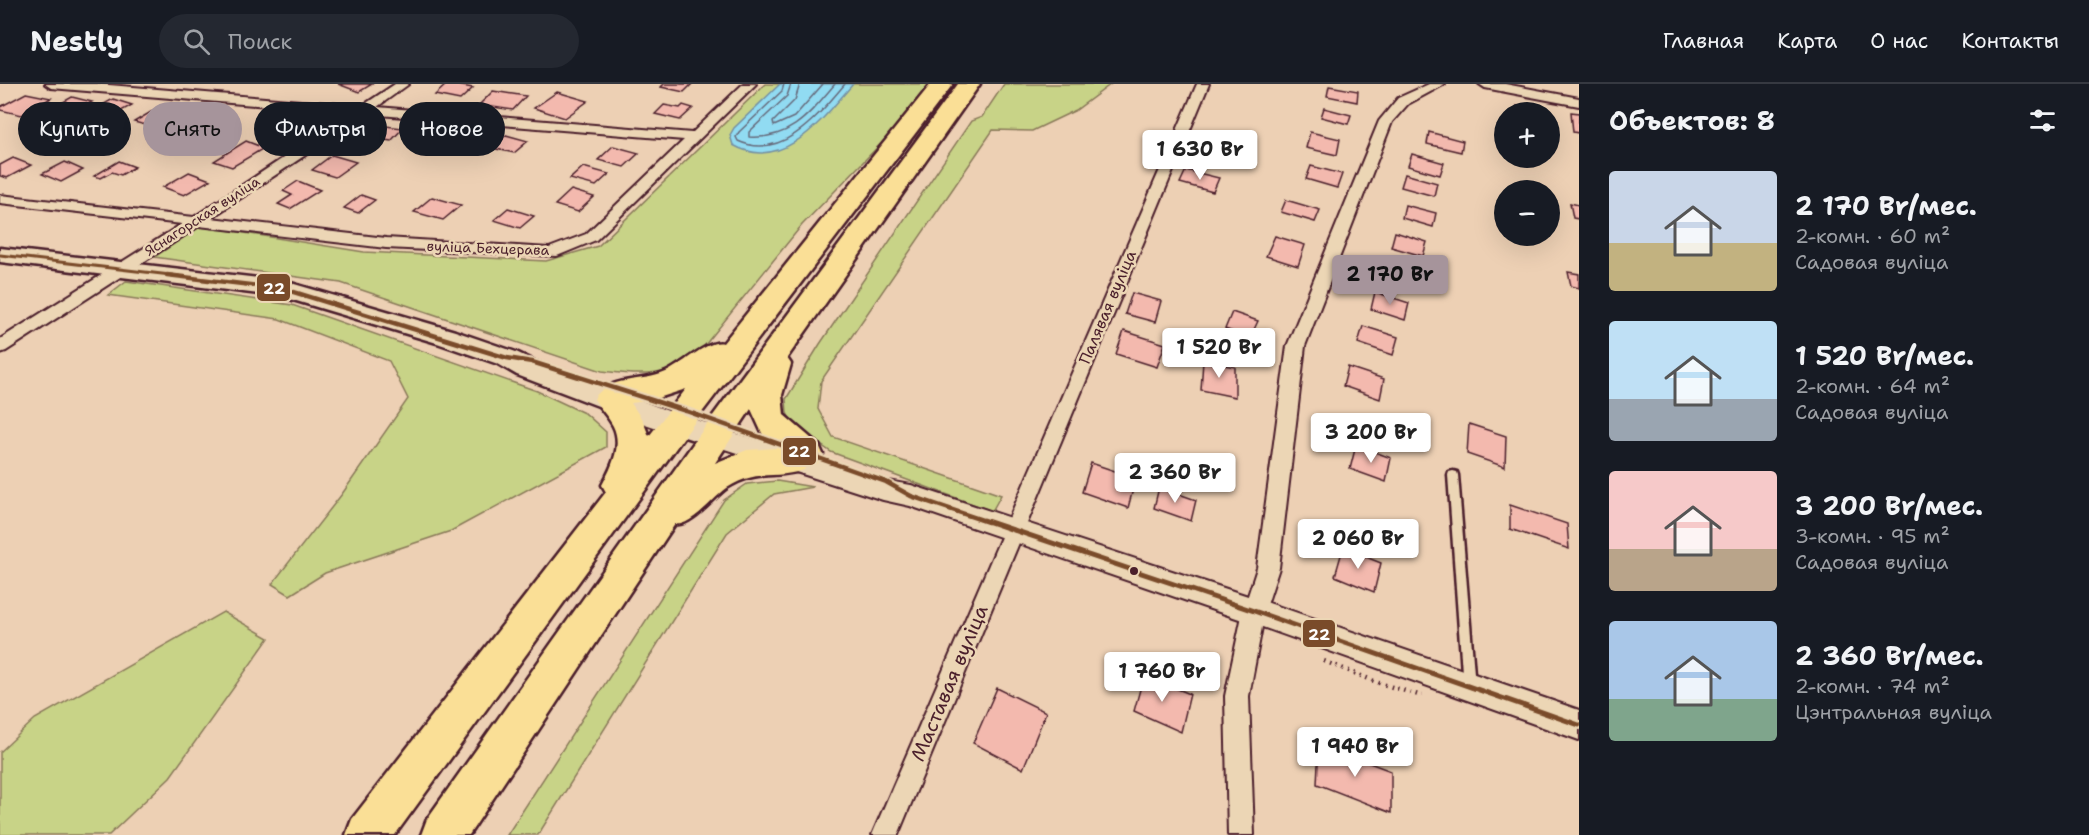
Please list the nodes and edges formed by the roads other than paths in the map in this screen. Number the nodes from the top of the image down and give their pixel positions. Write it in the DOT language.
graph roads {
  1 [pos="51,84"];
  2 [pos="403,84"];
  3 [pos="750,84"];
  4 [pos="942,84"];
  5 [pos="969,84"];
  6 [pos="1203,84"];
  7 [pos="1439,84"];
  8 [pos="1485,84"];
  9 [pos="268,102"];
  10 [pos="376,102"];
  11 [pos="1579,102"];
  12 [pos="387,112"];
  13 [pos="694,137"];
  14 [pos="295,156"];
  15 [pos="0,199"];
  16 [pos="199,220"];
  17 [pos="0,255"];
  18 [pos="120,269"];
  19 [pos="756,322"];
  20 [pos="787,335"];
  21 [pos="0,347"];
  22 [pos="617,395"];
  23 [pos="682,417"];
  24 [pos="719,430"];
  25 [pos="799,457"];
  26 [pos="1453,475"];
  27 [pos="1012,530"];
  28 [pos="587,543"];
  29 [pos="613,587"];
  30 [pos="1254,612"];
  31 [pos="1469,686"];
  32 [pos="1579,725"];
  33 [pos="368,835"];
  34 [pos="443,835"];
  35 [pos="885,835"];
  36 [pos="1241,835"];
  1 -- 9 [label="street"];
  2 -- 10 [label="street, Яснагорская вуліца"];
  3 -- 13 [label="street, вуліца Бехцерава"];
  4 -- 19 [label="highway"];
  5 -- 20 [label="highway"];
  6 -- 27 [label="street, Палявая вуліца"];
  7 -- 30 [label="street"];
  8 -- 11 [label="street"];
  12 -- 13 [label="street"];
  13 -- 16 [label="street, вуліца Бехцерава"];
  14 -- 16 [label="street, Яснагорская вуліца"];
  15 -- 16 [label="street, вуліца Бехцерава"];
  16 -- 18 [label="street, Яснагорская вуліца"];
  17 -- 18 [label="main road"];
  18 -- 21 [label="street, Яснагорская вуліца"];
  18 -- 22 [label="main road"];
  19 -- 22 [label="highway"];
  19 -- 23 [label="highway"];
  20 -- 24 [label="highway"];
  20 -- 25 [label="highway"];
  22 -- 23 [label="main road"];
  22 -- 28 [label="highway"];
  23 -- 24 [label="main road"];
  23 -- 28 [label="highway"];
  24 -- 25 [label="street"];
  24 -- 29 [label="highway"];
  25 -- 27 [label="street"];
  25 -- 29 [label="highway"];
  26 -- 31 [label="lane"];
  27 -- 30 [label="street"];
  27 -- 35 [label="street, Маставая вуліца"];
  28 -- 33 [label="highway"];
  29 -- 34 [label="highway"];
  30 -- 31 [label="street"];
  30 -- 36 [label="street"];
  31 -- 32 [label="street"];
}
